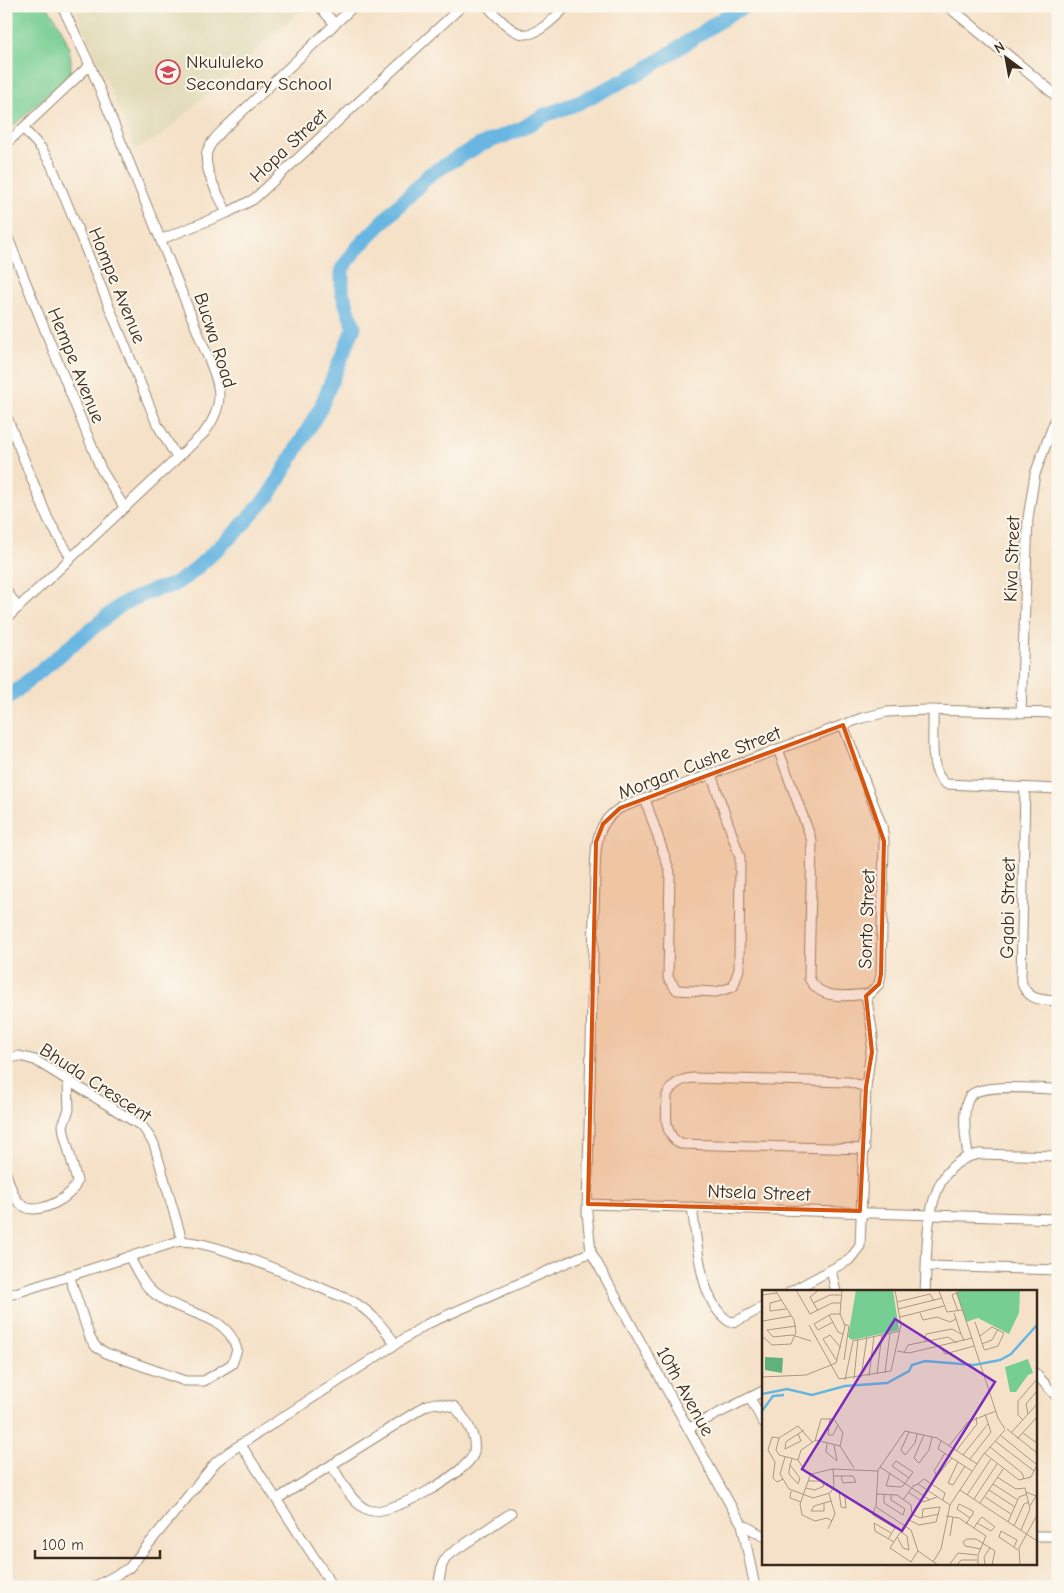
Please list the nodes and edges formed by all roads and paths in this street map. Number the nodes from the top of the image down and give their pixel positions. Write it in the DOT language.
graph roads {
  1 [pos="62,6"];
  2 [pos="319,6"];
  3 [pos="354,6"];
  4 [pos="462,6"];
  5 [pos="487,6"];
  6 [pos="567,6"];
  7 [pos="948,6"];
  8 [pos="335,24"];
  9 [pos="90,65"];
  10 [pos="1058,97"];
  11 [pos="23,128"];
  12 [pos="6,144"];
  13 [pos="227,213"];
  14 [pos="6,233"];
  15 [pos="162,239"];
  16 [pos="1058,412"];
  17 [pos="6,416"];
  18 [pos="177,458"];
  19 [pos="124,508"];
  20 [pos="71,558"];
  21 [pos="6,590"];
  22 [pos="18,608"];
  23 [pos="6,619"];
  24 [pos="935,710"];
  25 [pos="1021,713"];
  26 [pos="1058,713"];
  27 [pos="843,725"];
  28 [pos="778,749"];
  29 [pos="711,774"];
  30 [pos="1025,788"];
  31 [pos="1058,789"];
  32 [pos="646,799"];
  33 [pos="866,994"];
  34 [pos="1058,1000"];
  35 [pos="6,1059"];
  36 [pos="68,1082"];
  37 [pos="866,1087"];
  38 [pos="1058,1089"];
  39 [pos="865,1149"];
  40 [pos="968,1156"];
  41 [pos="1058,1156"];
  42 [pos="6,1173"];
  43 [pos="588,1204"];
  44 [pos="692,1207"];
  45 [pos="860,1212"];
  46 [pos="930,1213"];
  47 [pos="1058,1219"];
  48 [pos="182,1240"];
  49 [pos="591,1252"];
  50 [pos="129,1256"];
  51 [pos="927,1266"];
  52 [pos="831,1270"];
  53 [pos="1058,1270"];
  54 [pos="69,1275"];
  55 [pos="794,1290"];
  56 [pos="836,1290"];
  57 [pos="925,1290"];
  58 [pos="6,1296"];
  59 [pos="762,1308"];
  60 [pos="395,1343"];
  61 [pos="1036,1374"];
  62 [pos="762,1392"];
  63 [pos="750,1398"];
  64 [pos="1058,1398"];
  65 [pos="762,1420"];
  66 [pos="688,1428"];
  67 [pos="241,1445"];
  68 [pos="332,1466"];
  69 [pos="277,1499"];
  70 [pos="511,1514"];
  71 [pos="742,1524"];
  72 [pos="762,1535"];
  73 [pos="1036,1536"];
  74 [pos="1058,1536"];
  75 [pos="94,1587"];
  76 [pos="331,1587"];
  77 [pos="438,1587"];
  78 [pos="755,1587"];
  1 -- 9 [label="street, Bucwa Road"];
  2 -- 8 [label="street"];
  3 -- 8 [label="street"];
  4 -- 13 [label="street, Hopa Street"];
  5 -- 6 [label="street"];
  7 -- 10 [label="street"];
  8 -- 13 [label="street"];
  9 -- 11 [label="street"];
  9 -- 15 [label="street, Bucwa Road"];
  11 -- 12 [label="street"];
  11 -- 18 [label="street, Hompe Avenue"];
  13 -- 15 [label="street, Hopa Street"];
  14 -- 19 [label="street, Hempe Avenue"];
  15 -- 18 [label="street, Bucwa Road"];
  16 -- 25 [label="street, Kiva Street"];
  17 -- 20 [label="street"];
  18 -- 19 [label="street, Bucwa Road"];
  19 -- 20 [label="street, Bucwa Road"];
  20 -- 22 [label="street, Bucwa Road"];
  21 -- 22 [label="street"];
  22 -- 23 [label="street, Bucwa Road"];
  24 -- 25 [label="street, Morgan Cushe Street"];
  24 -- 27 [label="street, Morgan Cushe Street"];
  24 -- 30 [label="street"];
  25 -- 26 [label="street, Morgan Cushe Street"];
  27 -- 28 [label="street, Morgan Cushe Street"];
  27 -- 33 [label="street, Sonto Street"];
  28 -- 29 [label="street, Morgan Cushe Street"];
  28 -- 33 [label="street, Sonto Street"];
  29 -- 32 [label="street, Morgan Cushe Street"];
  29 -- 32 [label="street"];
  30 -- 31 [label="street"];
  30 -- 34 [label="street, Gqabi Street"];
  32 -- 43 [label="street, Morgan Cushe Street"];
  33 -- 37 [label="street"];
  35 -- 36 [label="street, Bhuda Crescent"];
  36 -- 42 [label="street"];
  36 -- 48 [label="street, Bhuda Crescent"];
  37 -- 39 [label="street"];
  37 -- 39 [label="street"];
  38 -- 40 [label="street"];
  39 -- 45 [label="street"];
  40 -- 41 [label="street"];
  40 -- 46 [label="street"];
  43 -- 44 [label="street, Ntsela Street"];
  43 -- 49 [label="street, Morgan Cushe Street"];
  44 -- 45 [label="street, Ntsela Street"];
  44 -- 59 [label="street"];
  45 -- 46 [label="street, Ntsela Street"];
  45 -- 52 [label="street"];
  46 -- 47 [label="street, Ntsela Street"];
  46 -- 51 [label="street"];
  48 -- 50 [label="street"];
  48 -- 60 [label="street"];
  49 -- 60 [label="street"];
  49 -- 66 [label="street, 10th Avenue"];
  50 -- 54 [label="street"];
  50 -- 54 [label="street"];
  51 -- 53 [label="street"];
  51 -- 57 [label="street"];
  52 -- 55 [label="street"];
  52 -- 56 [label="street"];
  54 -- 58 [label="street"];
  60 -- 67 [label="street"];
  61 -- 64 [label="street"];
  62 -- 63 [label="street"];
  63 -- 65 [label="street"];
  63 -- 66 [label="street"];
  66 -- 71 [label="street, 10th Avenue"];
  67 -- 69 [label="street"];
  67 -- 75 [label="street"];
  68 -- 68 [label="street"];
  68 -- 69 [label="street"];
  69 -- 76 [label="street"];
  70 -- 77 [label="street"];
  71 -- 72 [label="street"];
  71 -- 78 [label="street"];
  73 -- 74 [label="street"];
}
